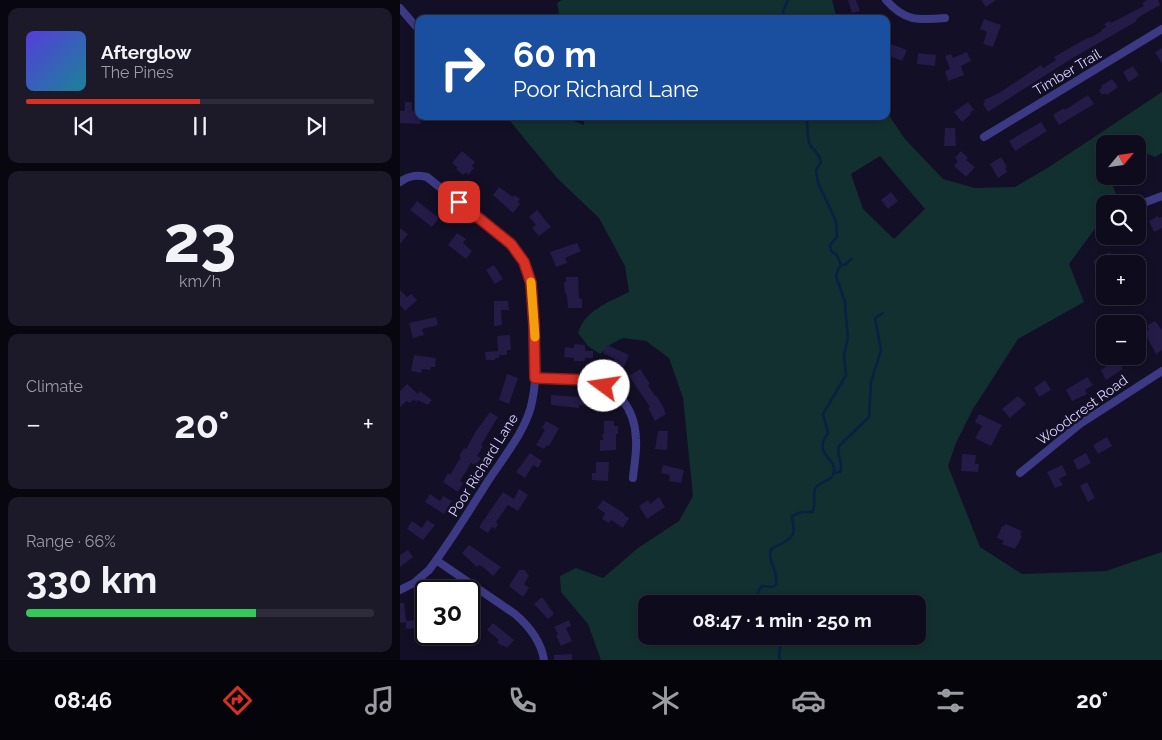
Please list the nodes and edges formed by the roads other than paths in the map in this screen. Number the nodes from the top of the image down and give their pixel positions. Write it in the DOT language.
graph roads {
  1 [pos="886,0"];
  2 [pos="400,8"];
  3 [pos="945,18"];
  4 [pos="415,25"];
  5 [pos="1162,29"];
  6 [pos="984,137"];
  7 [pos="400,182"];
  8 [pos="1162,196"];
  9 [pos="1146,202"];
  10 [pos="1162,371"];
  11 [pos="535,378"];
  12 [pos="1020,473"];
  13 [pos="632,478"];
  14 [pos="436,560"];
  15 [pos="400,590"];
  16 [pos="544,660"];
  1 -- 3 [label="street"];
  2 -- 4 [label="street"];
  5 -- 6 [label="street, Timber Trail"];
  7 -- 11 [label="street, Poor Richard Lane"];
  8 -- 9 [label="street"];
  10 -- 12 [label="street, Woodcrest Road"];
  11 -- 13 [label="street"];
  11 -- 14 [label="street, Poor Richard Lane"];
  14 -- 15 [label="street, Poor Richard Lane"];
  14 -- 16 [label="street"];
}
